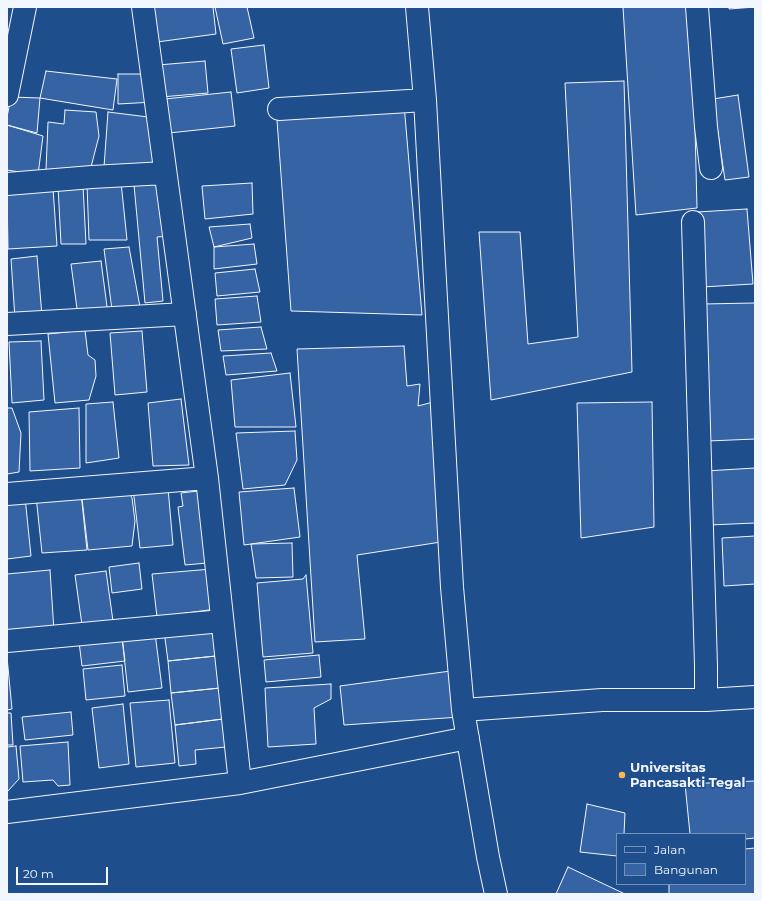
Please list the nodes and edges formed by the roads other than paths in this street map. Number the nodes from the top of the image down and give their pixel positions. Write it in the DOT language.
graph roads {
  1 [pos="25,7"];
  2 [pos="143,7"];
  3 [pos="418,7"];
  4 [pos="697,7"];
  5 [pos="7,95"];
  6 [pos="425,100"];
  7 [pos="279,109"];
  8 [pos="711,168"];
  9 [pos="165,173"];
  10 [pos="7,184"];
  11 [pos="693,222"];
  12 [pos="185,314"];
  13 [pos="7,324"];
  14 [pos="207,478"];
  15 [pos="7,494"];
  16 [pos="222,621"];
  17 [pos="7,641"];
  18 [pos="755,697"];
  19 [pos="706,700"];
  20 [pos="463,710"];
  21 [pos="468,738"];
  22 [pos="240,783"];
  23 [pos="7,812"];
  24 [pos="496,894"];
  1 -- 5 [label="street"];
  2 -- 9 [label="street"];
  3 -- 6 [label="street"];
  4 -- 8 [label="street"];
  6 -- 7 [label="street"];
  6 -- 20 [label="street"];
  9 -- 10 [label="street"];
  9 -- 12 [label="street"];
  11 -- 19 [label="street"];
  12 -- 13 [label="street"];
  12 -- 14 [label="street"];
  14 -- 15 [label="street"];
  14 -- 16 [label="street"];
  16 -- 17 [label="street"];
  16 -- 22 [label="street"];
  18 -- 19 [label="street"];
  19 -- 20 [label="street"];
  20 -- 21 [label="street"];
  21 -- 22 [label="street"];
  21 -- 24 [label="street"];
  22 -- 23 [label="street"];
}
